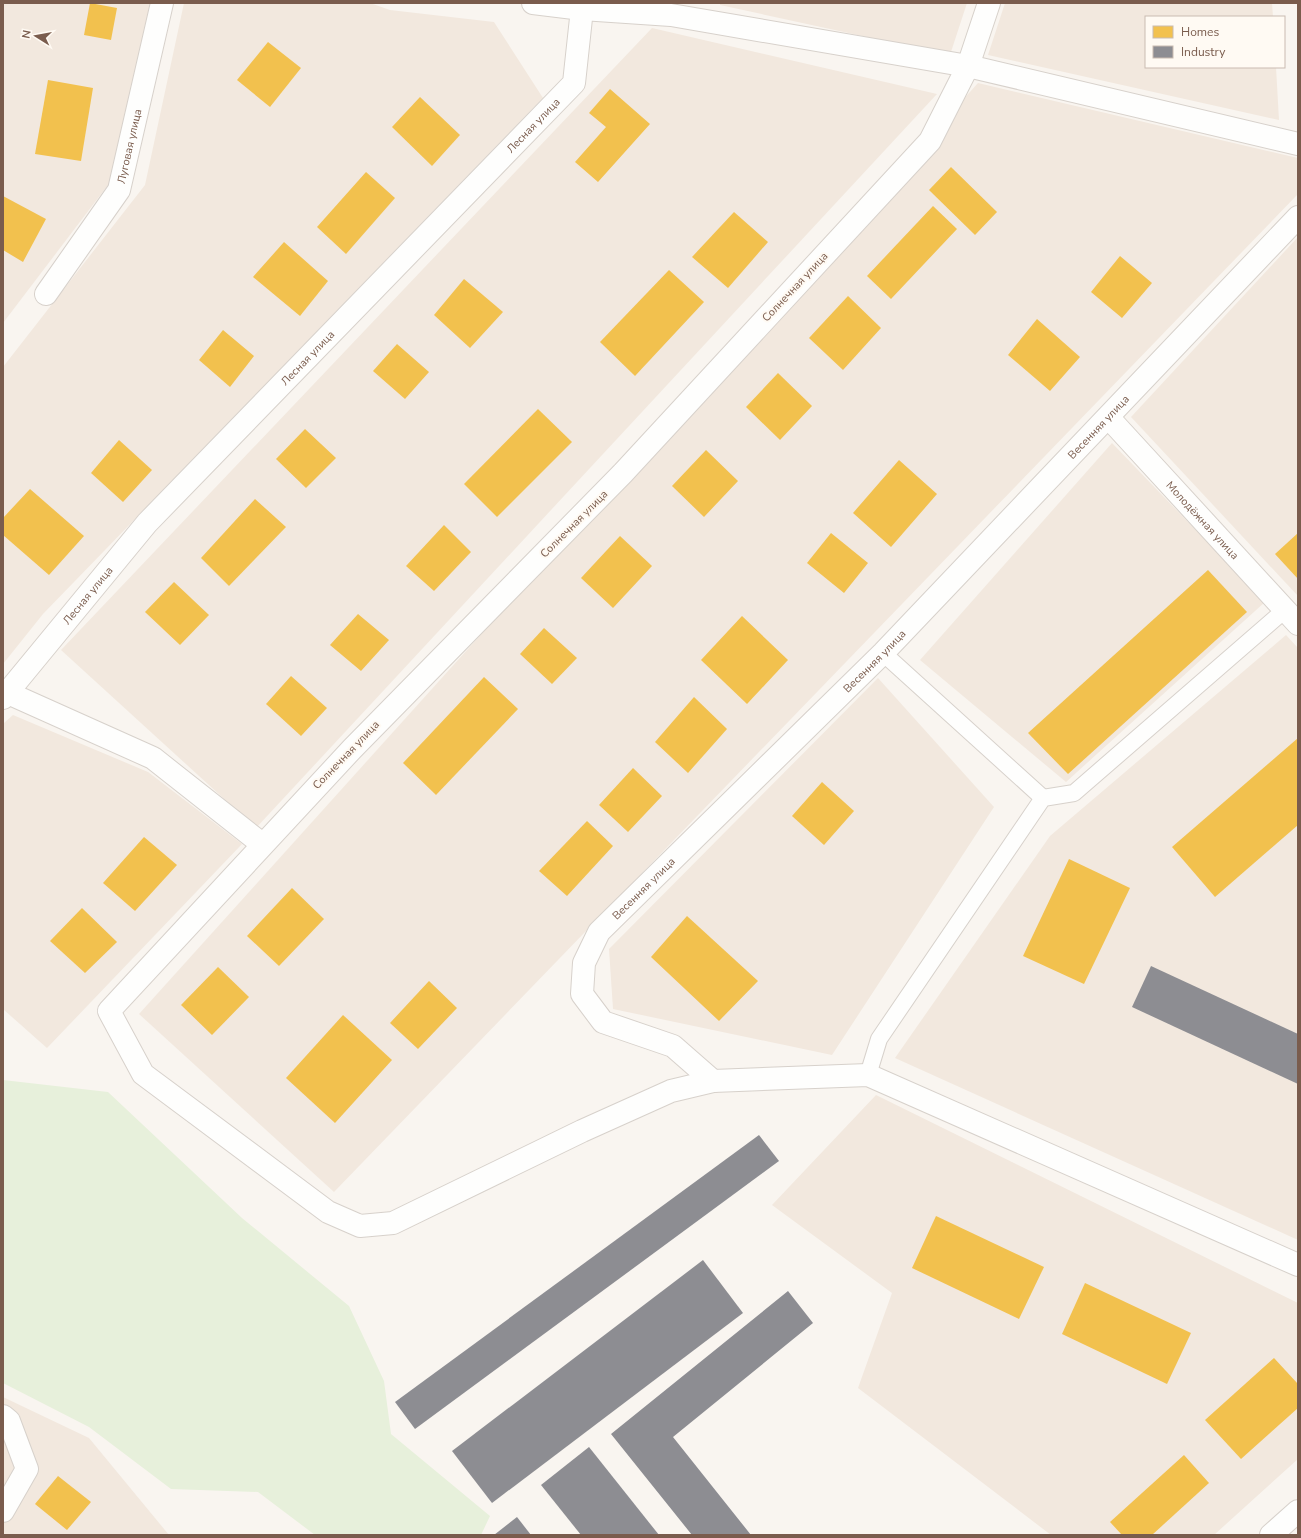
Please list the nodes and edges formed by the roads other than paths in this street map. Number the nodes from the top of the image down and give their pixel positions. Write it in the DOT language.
graph roads {
  1 [pos="162,3"];
  2 [pos="533,3"];
  3 [pos="988,3"];
  4 [pos="582,9"];
  5 [pos="674,9"];
  6 [pos="968,66"];
  7 [pos="1298,144"];
  8 [pos="1298,217"];
  9 [pos="46,294"];
  10 [pos="1108,417"];
  11 [pos="1292,616"];
  12 [pos="883,653"];
  13 [pos="5,696"];
  14 [pos="1043,798"];
  15 [pos="262,844"];
  16 [pos="868,1075"];
  17 [pos="713,1080"];
  18 [pos="1298,1265"];
  19 [pos="3,1416"];
  20 [pos="3,1511"];
  21 [pos="1298,1511"];
  22 [pos="1271,1535"];
  1 -- 9 [label="street, Луговая улица"];
  2 -- 4 [label="street"];
  3 -- 6 [label="street, Солнечная улица"];
  4 -- 5 [label="street"];
  4 -- 13 [label="street, Лесная улица"];
  5 -- 6 [label="street"];
  6 -- 7 [label="street"];
  6 -- 15 [label="street, Солнечная улица"];
  8 -- 10 [label="street, Весенняя улица"];
  10 -- 11 [label="street, Молодёжная улица"];
  10 -- 12 [label="street, Весенняя улица"];
  11 -- 14 [label="lane"];
  12 -- 14 [label="lane"];
  12 -- 17 [label="street, Весенняя улица"];
  13 -- 15 [label="street"];
  14 -- 16 [label="lane"];
  15 -- 17 [label="street, Солнечная улица"];
  16 -- 17 [label="street"];
  16 -- 18 [label="street"];
  19 -- 20 [label="street"];
  21 -- 22 [label="street"];
}
